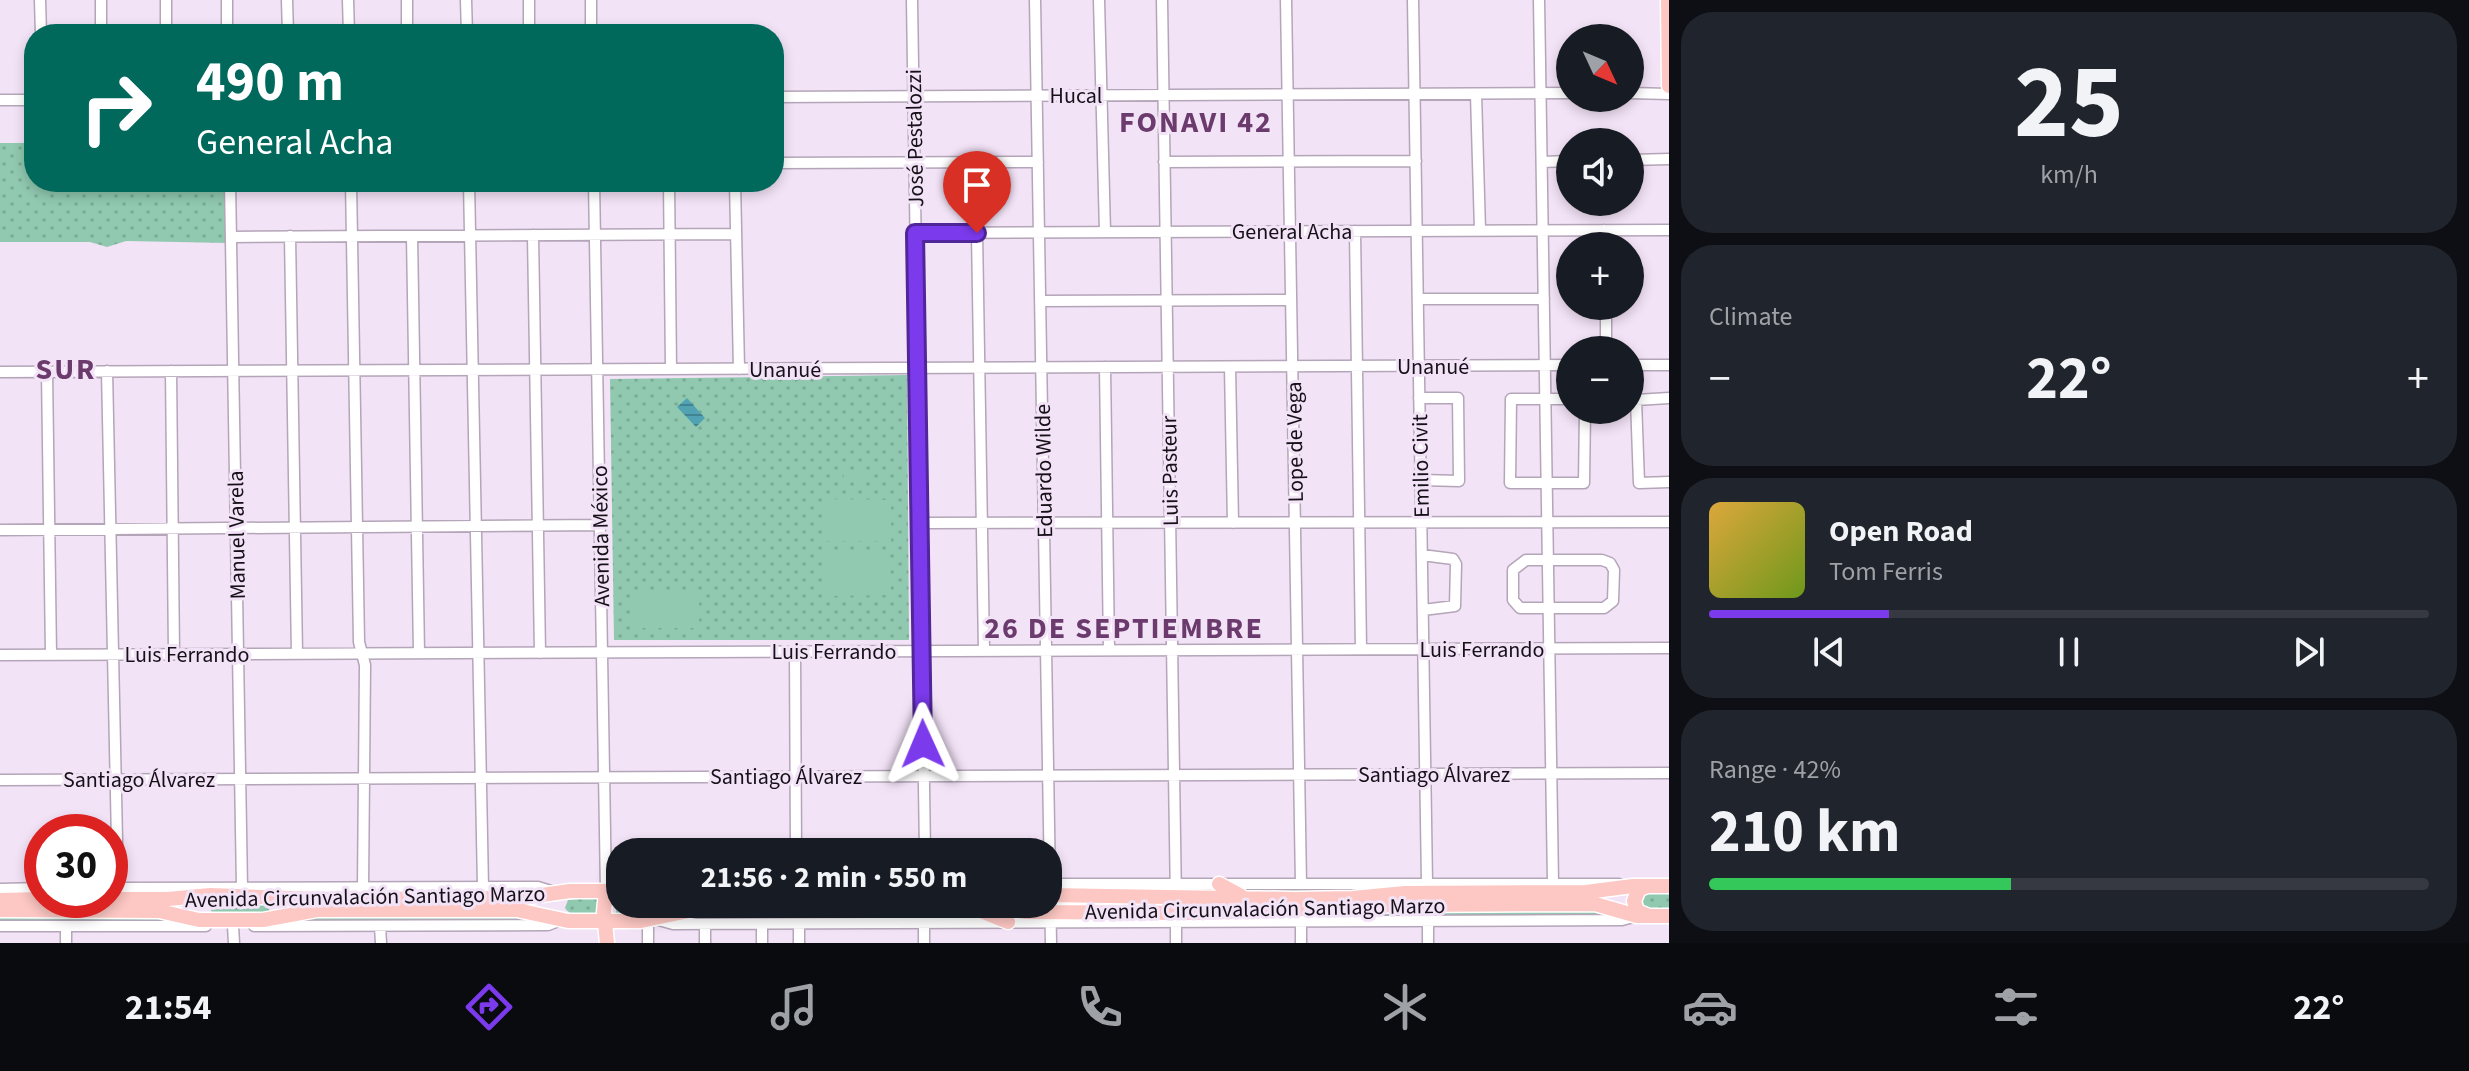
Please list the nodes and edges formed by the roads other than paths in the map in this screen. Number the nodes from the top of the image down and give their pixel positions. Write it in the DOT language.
graph roads {
  1 [pos="40,0"];
  2 [pos="101,0"];
  3 [pos="166,0"];
  4 [pos="227,0"];
  5 [pos="287,0"];
  6 [pos="348,0"];
  7 [pos="407,0"];
  8 [pos="466,0"];
  9 [pos="529,0"];
  10 [pos="591,0"];
  11 [pos="912,0"];
  12 [pos="1035,0"];
  13 [pos="1099,0"];
  14 [pos="1162,0"];
  15 [pos="1286,0"];
  16 [pos="1413,0"];
  17 [pos="1539,0"];
  18 [pos="1668,0"];
  19 [pos="41,24"];
  20 [pos="101,24"];
  21 [pos="166,24"];
  22 [pos="227,24"];
  23 [pos="288,24"];
  24 [pos="349,24"];
  25 [pos="407,24"];
  26 [pos="467,24"];
  27 [pos="529,24"];
  28 [pos="591,24"];
  29 [pos="1669,86"];
  30 [pos="1541,93"];
  31 [pos="1556,93"];
  32 [pos="1644,93"];
  33 [pos="1288,94"];
  34 [pos="1415,94"];
  35 [pos="1476,94"];
  36 [pos="1669,94"];
  37 [pos="1101,95"];
  38 [pos="1163,95"];
  39 [pos="913,96"];
  40 [pos="1037,96"];
  41 [pos="784,97"];
  42 [pos="0,100"];
  43 [pos="24,100"];
  44 [pos="1669,159"];
  45 [pos="1644,160"];
  46 [pos="1289,161"];
  47 [pos="1416,161"];
  48 [pos="1038,162"];
  49 [pos="1164,162"];
  50 [pos="1542,162"];
  51 [pos="1556,162"];
  52 [pos="784,163"];
  53 [pos="914,163"];
  54 [pos="230,192"];
  55 [pos="351,192"];
  56 [pos="469,192"];
  57 [pos="594,192"];
  58 [pos="669,192"];
  59 [pos="735,192"];
  60 [pos="1480,230"];
  61 [pos="1543,230"];
  62 [pos="1604,230"];
  63 [pos="1669,230"];
  64 [pos="1290,231"];
  65 [pos="1355,231"];
  66 [pos="1417,231"];
  67 [pos="1039,232"];
  68 [pos="1105,232"];
  69 [pos="1166,232"];
  70 [pos="915,233"];
  71 [pos="977,233"];
  72 [pos="669,234"];
  73 [pos="736,234"];
  74 [pos="470,235"];
  75 [pos="533,235"];
  76 [pos="595,235"];
  77 [pos="290,236"];
  78 [pos="352,236"];
  79 [pos="412,236"];
  80 [pos="231,237"];
  81 [pos="1418,299"];
  82 [pos="1544,299"];
  83 [pos="1167,300"];
  84 [pos="1291,300"];
  85 [pos="1041,301"];
  86 [pos="1545,365"];
  87 [pos="1556,365"];
  88 [pos="1644,365"];
  89 [pos="1669,365"];
  90 [pos="1293,366"];
  91 [pos="1357,366"];
  92 [pos="1419,366"];
  93 [pos="1105,367"];
  94 [pos="1168,367"];
  95 [pos="1230,367"];
  96 [pos="917,368"];
  97 [pos="979,368"];
  98 [pos="1042,368"];
  99 [pos="598,369"];
  100 [pos="671,369"];
  101 [pos="739,369"];
  102 [pos="355,370"];
  103 [pos="414,370"];
  104 [pos="473,370"];
  105 [pos="535,370"];
  106 [pos="107,371"];
  107 [pos="171,371"];
  108 [pos="233,371"];
  109 [pos="293,371"];
  110 [pos="0,372"];
  111 [pos="47,372"];
  112 [pos="1419,398"];
  113 [pos="1669,398"];
  114 [pos="1545,399"];
  115 [pos="1556,399"];
  116 [pos="1585,424"];
  117 [pos="1421,480"];
  118 [pos="1669,482"];
  119 [pos="1547,483"];
  120 [pos="1359,522"];
  121 [pos="1421,522"];
  122 [pos="1547,522"];
  123 [pos="1669,522"];
  124 [pos="920,523"];
  125 [pos="982,523"];
  126 [pos="1044,523"];
  127 [pos="1107,523"];
  128 [pos="1170,523"];
  129 [pos="1233,523"];
  130 [pos="1295,523"];
  131 [pos="600,525"];
  132 [pos="476,526"];
  133 [pos="538,526"];
  134 [pos="357,527"];
  135 [pos="417,527"];
  136 [pos="236,528"];
  137 [pos="295,528"];
  138 [pos="49,529"];
  139 [pos="110,529"];
  140 [pos="173,529"];
  141 [pos="0,530"];
  142 [pos="1422,555"];
  143 [pos="1548,561"];
  144 [pos="1423,610"];
  145 [pos="1548,610"];
  146 [pos="1549,648"];
  147 [pos="1669,648"];
  148 [pos="1297,649"];
  149 [pos="1361,649"];
  150 [pos="1423,649"];
  151 [pos="1046,650"];
  152 [pos="1109,650"];
  153 [pos="1172,650"];
  154 [pos="795,651"];
  155 [pos="922,651"];
  156 [pos="984,651"];
  157 [pos="602,652"];
  158 [pos="362,653"];
  159 [pos="419,653"];
  160 [pos="478,653"];
  161 [pos="540,653"];
  162 [pos="113,654"];
  163 [pos="174,654"];
  164 [pos="238,654"];
  165 [pos="297,654"];
  166 [pos="0,655"];
  167 [pos="51,655"];
  168 [pos="1669,773"];
  169 [pos="1425,774"];
  170 [pos="1551,774"];
  171 [pos="1049,775"];
  172 [pos="1174,775"];
  173 [pos="1300,775"];
  174 [pos="796,776"];
  175 [pos="924,776"];
  176 [pos="364,777"];
  177 [pos="481,777"];
  178 [pos="604,777"];
  179 [pos="240,778"];
  180 [pos="116,779"];
  181 [pos="0,780"];
  182 [pos="115,814"];
  183 [pos="609,838"];
  184 [pos="796,838"];
  185 [pos="925,838"];
  186 [pos="1049,838"];
  187 [pos="1427,883"];
  188 [pos="1553,883"];
  189 [pos="1219,884"];
  190 [pos="1301,884"];
  191 [pos="1649,886"];
  192 [pos="1669,886"];
  193 [pos="483,887"];
  194 [pos="1628,887"];
  195 [pos="24,888"];
  196 [pos="242,888"];
  197 [pos="363,888"];
  198 [pos="0,889"];
  199 [pos="1062,889"];
  200 [pos="574,890"];
  201 [pos="1176,890"];
  202 [pos="265,891"];
  203 [pos="606,891"];
  204 [pos="215,892"];
  205 [pos="556,893"];
  206 [pos="128,894"];
  207 [pos="24,899"];
  208 [pos="1294,899"];
  209 [pos="0,900"];
  210 [pos="0,910"];
  211 [pos="1643,916"];
  212 [pos="1669,916"];
  213 [pos="1062,917"];
  214 [pos="609,918"];
  215 [pos="630,918"];
  216 [pos="652,918"];
  217 [pos="658,918"];
  218 [pos="999,918"];
  219 [pos="1042,918"];
  220 [pos="1051,918"];
  221 [pos="1176,918"];
  222 [pos="568,920"];
  223 [pos="607,921"];
  224 [pos="1428,921"];
  225 [pos="1008,922"];
  226 [pos="1301,922"];
  227 [pos="267,923"];
  228 [pos="924,923"];
  229 [pos="221,924"];
  230 [pos="705,924"];
  231 [pos="762,924"];
  232 [pos="799,924"];
  233 [pos="0,926"];
  234 [pos="66,926"];
  235 [pos="380,926"];
  236 [pos="66,943"];
  237 [pos="234,943"];
  238 [pos="381,943"];
  239 [pos="607,943"];
  240 [pos="648,943"];
  241 [pos="705,943"];
  242 [pos="762,943"];
  243 [pos="799,943"];
  244 [pos="924,943"];
  245 [pos="1051,943"];
  246 [pos="1176,943"];
  247 [pos="1301,943"];
  248 [pos="1428,943"];
  1 -- 19 [label="street"];
  2 -- 20 [label="street"];
  3 -- 21 [label="street"];
  4 -- 22 [label="street"];
  5 -- 23 [label="street"];
  6 -- 24 [label="street"];
  7 -- 25 [label="street"];
  8 -- 26 [label="street"];
  9 -- 27 [label="street"];
  10 -- 28 [label="street"];
  11 -- 39 [label="street, José Pestalozzi"];
  12 -- 40 [label="street, Eduardo Wilde"];
  13 -- 37 [label="street"];
  14 -- 38 [label="street, Luis Pasteur"];
  15 -- 33 [label="street, Lope de Vega"];
  16 -- 34 [label="street, Emilio Civit"];
  17 -- 30 [label="street"];
  18 -- 29 [label="main road"];
  30 -- 31 [label="street, Hucal"];
  30 -- 35 [label="street, Hucal"];
  30 -- 50 [label="street"];
  32 -- 36 [label="street"];
  33 -- 34 [label="street, Hucal"];
  33 -- 38 [label="street, Hucal"];
  33 -- 46 [label="street, Lope de Vega"];
  34 -- 35 [label="street, Hucal"];
  34 -- 47 [label="street, Emilio Civit"];
  35 -- 60 [label="street"];
  37 -- 38 [label="street, Hucal"];
  37 -- 40 [label="street, Hucal"];
  37 -- 68 [label="street"];
  38 -- 49 [label="street, Luis Pasteur"];
  39 -- 40 [label="street, Hucal"];
  39 -- 41 [label="street, Hucal"];
  39 -- 53 [label="street, José Pestalozzi"];
  40 -- 48 [label="street, Eduardo Wilde"];
  42 -- 43 [label="street"];
  44 -- 45 [label="street"];
  46 -- 47 [label="street"];
  46 -- 49 [label="street"];
  46 -- 64 [label="street, Lope de Vega"];
  47 -- 66 [label="street, Emilio Civit"];
  48 -- 53 [label="street"];
  48 -- 67 [label="street, Eduardo Wilde"];
  49 -- 69 [label="street, Luis Pasteur"];
  50 -- 51 [label="street"];
  50 -- 61 [label="street"];
  52 -- 53 [label="street"];
  53 -- 70 [label="street, José Pestalozzi"];
  54 -- 80 [label="street, Manuel Varela"];
  55 -- 78 [label="street"];
  56 -- 74 [label="street"];
  57 -- 76 [label="street, Avenida México"];
  58 -- 72 [label="street"];
  59 -- 73 [label="street"];
  60 -- 61 [label="street, General Acha"];
  60 -- 66 [label="street, General Acha"];
  61 -- 62 [label="street, General Acha"];
  61 -- 82 [label="street"];
  62 -- 63 [label="street, General Acha"];
  64 -- 65 [label="street, General Acha"];
  64 -- 69 [label="street, General Acha"];
  64 -- 84 [label="street, Lope de Vega"];
  65 -- 66 [label="street, General Acha"];
  65 -- 91 [label="street"];
  66 -- 81 [label="street, Emilio Civit"];
  67 -- 68 [label="street, General Acha"];
  67 -- 71 [label="street, General Acha"];
  67 -- 85 [label="street, Eduardo Wilde"];
  68 -- 69 [label="street, General Acha"];
  69 -- 83 [label="street, Luis Pasteur"];
  70 -- 71 [label="street, General Acha"];
  70 -- 96 [label="street, José Pestalozzi"];
  71 -- 97 [label="street"];
  72 -- 73 [label="street"];
  72 -- 76 [label="street"];
  72 -- 100 [label="street"];
  73 -- 101 [label="street"];
  74 -- 75 [label="street"];
  74 -- 79 [label="street"];
  74 -- 104 [label="street"];
  75 -- 76 [label="street"];
  75 -- 105 [label="street"];
  76 -- 99 [label="street, Avenida México"];
  77 -- 78 [label="street"];
  77 -- 80 [label="street"];
  77 -- 109 [label="street"];
  78 -- 79 [label="street"];
  78 -- 102 [label="street"];
  79 -- 103 [label="street"];
  80 -- 108 [label="street, Manuel Varela"];
  81 -- 82 [label="street"];
  81 -- 92 [label="street, Emilio Civit"];
  82 -- 86 [label="street"];
  83 -- 84 [label="street"];
  83 -- 85 [label="street"];
  83 -- 94 [label="street, Luis Pasteur"];
  84 -- 90 [label="street, Lope de Vega"];
  85 -- 98 [label="street, Eduardo Wilde"];
  86 -- 87 [label="street, Unanué"];
  86 -- 92 [label="street, Unanué"];
  86 -- 114 [label="street"];
  88 -- 89 [label="street"];
  90 -- 91 [label="street, Unanué"];
  90 -- 95 [label="street, Unanué"];
  90 -- 130 [label="street, Lope de Vega"];
  91 -- 92 [label="street, Unanué"];
  91 -- 120 [label="street"];
  92 -- 112 [label="street, Emilio Civit"];
  93 -- 94 [label="street, Unanué"];
  93 -- 98 [label="street, Unanué"];
  93 -- 127 [label="street"];
  94 -- 95 [label="street, Unanué"];
  94 -- 128 [label="street, Luis Pasteur"];
  95 -- 129 [label="street"];
  96 -- 97 [label="street, Unanué"];
  96 -- 101 [label="street, Unanué"];
  96 -- 124 [label="street, José Pestalozzi"];
  97 -- 98 [label="street, Unanué"];
  97 -- 125 [label="street"];
  98 -- 126 [label="street, Eduardo Wilde"];
  99 -- 100 [label="street, Unanué"];
  99 -- 105 [label="street, Unanué"];
  99 -- 131 [label="street, Avenida México"];
  100 -- 101 [label="street, Unanué"];
  102 -- 103 [label="street, Unanué"];
  102 -- 109 [label="street, Unanué"];
  102 -- 134 [label="street"];
  103 -- 104 [label="street, Unanué"];
  103 -- 135 [label="street"];
  104 -- 105 [label="street, Unanué"];
  104 -- 132 [label="street"];
  105 -- 133 [label="street"];
  106 -- 107 [label="street, Unanué"];
  106 -- 111 [label="street, Unanué"];
  106 -- 139 [label="street"];
  107 -- 108 [label="street, Unanué"];
  107 -- 140 [label="street"];
  108 -- 109 [label="street, Unanué"];
  108 -- 136 [label="street, Manuel Varela"];
  109 -- 137 [label="street"];
  110 -- 111 [label="street, Unanué"];
  111 -- 138 [label="street"];
  112 -- 117 [label="street, Emilio Civit"];
  112 -- 117 [label="street"];
  113 -- 118 [label="street"];
  114 -- 115 [label="street"];
  114 -- 119 [label="street"];
  114 -- 119 [label="street"];
  116 -- 119 [label="street"];
  117 -- 121 [label="street, Emilio Civit"];
  119 -- 122 [label="street"];
  120 -- 121 [label="street"];
  120 -- 130 [label="street"];
  120 -- 149 [label="street"];
  121 -- 122 [label="street"];
  121 -- 142 [label="street, Emilio Civit"];
  122 -- 123 [label="street"];
  122 -- 143 [label="street"];
  124 -- 125 [label="street"];
  124 -- 155 [label="street, José Pestalozzi"];
  125 -- 126 [label="street"];
  125 -- 156 [label="street"];
  126 -- 127 [label="street"];
  126 -- 151 [label="street, Eduardo Wilde"];
  127 -- 128 [label="street"];
  127 -- 152 [label="street"];
  128 -- 129 [label="street"];
  128 -- 153 [label="street, Luis Pasteur"];
  129 -- 130 [label="street"];
  130 -- 148 [label="street, Lope de Vega"];
  131 -- 133 [label="street"];
  131 -- 157 [label="street, Avenida México"];
  132 -- 133 [label="street"];
  132 -- 135 [label="street"];
  132 -- 160 [label="street"];
  133 -- 161 [label="street"];
  134 -- 135 [label="street"];
  134 -- 137 [label="street"];
  134 -- 158 [label="street"];
  135 -- 159 [label="street"];
  136 -- 137 [label="street"];
  136 -- 140 [label="street"];
  136 -- 164 [label="street, Manuel Varela"];
  137 -- 165 [label="street"];
  138 -- 139 [label="street"];
  138 -- 141 [label="street"];
  138 -- 167 [label="street"];
  139 -- 140 [label="street"];
  139 -- 162 [label="street"];
  140 -- 163 [label="street"];
  142 -- 144 [label="street, Emilio Civit"];
  142 -- 144 [label="street"];
  143 -- 145 [label="street"];
  143 -- 145 [label="street"];
  143 -- 145 [label="street"];
  144 -- 150 [label="street, Emilio Civit"];
  145 -- 146 [label="street"];
  146 -- 147 [label="street, Luis Ferrando"];
  146 -- 150 [label="street, Luis Ferrando"];
  146 -- 170 [label="street"];
  148 -- 149 [label="street, Luis Ferrando"];
  148 -- 153 [label="street, Luis Ferrando"];
  148 -- 173 [label="street, Lope de Vega"];
  149 -- 150 [label="street, Luis Ferrando"];
  150 -- 169 [label="street, Emilio Civit"];
  151 -- 152 [label="street, Luis Ferrando"];
  151 -- 156 [label="street, Luis Ferrando"];
  151 -- 171 [label="street, Eduardo Wilde"];
  152 -- 153 [label="street, Luis Ferrando"];
  153 -- 172 [label="street, Luis Pasteur"];
  154 -- 155 [label="street, Luis Ferrando"];
  154 -- 157 [label="street, Luis Ferrando"];
  154 -- 174 [label="street"];
  155 -- 156 [label="street, Luis Ferrando"];
  155 -- 175 [label="street, José Pestalozzi"];
  157 -- 161 [label="street, Luis Ferrando"];
  157 -- 178 [label="street, Avenida México"];
  158 -- 159 [label="street, Luis Ferrando"];
  158 -- 165 [label="street, Luis Ferrando"];
  158 -- 176 [label="street"];
  159 -- 160 [label="street, Luis Ferrando"];
  160 -- 161 [label="street, Luis Ferrando"];
  160 -- 177 [label="street"];
  162 -- 163 [label="street, Luis Ferrando"];
  162 -- 167 [label="street, Luis Ferrando"];
  162 -- 180 [label="street"];
  163 -- 164 [label="street, Luis Ferrando"];
  164 -- 165 [label="street, Luis Ferrando"];
  164 -- 179 [label="street, Manuel Varela"];
  166 -- 167 [label="street, Luis Ferrando"];
  168 -- 170 [label="street, Santiago Álvarez"];
  169 -- 170 [label="street, Santiago Álvarez"];
  169 -- 173 [label="street, Santiago Álvarez"];
  169 -- 187 [label="street, Emilio Civit"];
  170 -- 188 [label="street"];
  171 -- 172 [label="street, Santiago Álvarez"];
  171 -- 175 [label="street, Santiago Álvarez"];
  171 -- 186 [label="street, Eduardo Wilde"];
  172 -- 173 [label="street, Santiago Álvarez"];
  172 -- 201 [label="street, Luis Pasteur"];
  173 -- 190 [label="street, Lope de Vega"];
  174 -- 175 [label="street, Santiago Álvarez"];
  174 -- 178 [label="street, Santiago Álvarez"];
  174 -- 184 [label="street"];
  175 -- 185 [label="street, José Pestalozzi"];
  176 -- 177 [label="street, Santiago Álvarez"];
  176 -- 179 [label="street, Santiago Álvarez"];
  176 -- 197 [label="street"];
  177 -- 178 [label="street, Santiago Álvarez"];
  177 -- 193 [label="street"];
  178 -- 183 [label="street, Avenida México"];
  179 -- 180 [label="street, Santiago Álvarez"];
  179 -- 196 [label="street, Manuel Varela"];
  180 -- 181 [label="street, Santiago Álvarez"];
  180 -- 182 [label="street"];
  187 -- 188 [label="street"];
  187 -- 190 [label="street"];
  188 -- 194 [label="street"];
  189 -- 190 [label="street"];
  189 -- 201 [label="street"];
  189 -- 208 [label="main road"];
  191 -- 192 [label="main road, Avenida Circunvalación Santiago Marzo"];
  191 -- 194 [label="main road, Avenida Circunvalación Santiago Marzo"];
  191 -- 211 [label="main road"];
  193 -- 197 [label="street"];
  193 -- 205 [label="street"];
  194 -- 208 [label="main road, Avenida Circunvalación Santiago Marzo"];
  195 -- 198 [label="street"];
  196 -- 202 [label="street"];
  196 -- 204 [label="street"];
  197 -- 202 [label="street"];
  199 -- 201 [label="main road, Avenida Circunvalación Santiago Marzo"];
  200 -- 203 [label="main road, Avenida Circunvalación Santiago Marzo"];
  200 -- 205 [label="main road, Avenida Circunvalación Santiago Marzo"];
  200 -- 222 [label="main road"];
  201 -- 208 [label="main road, Avenida Circunvalación Santiago Marzo"];
  201 -- 221 [label="street, Luis Pasteur"];
  202 -- 204 [label="main road, Avenida Circunvalación Santiago Marzo"];
  202 -- 205 [label="main road, Avenida Circunvalación Santiago Marzo"];
  202 -- 227 [label="main road"];
  204 -- 206 [label="main road, Avenida Circunvalación Santiago Marzo"];
  204 -- 229 [label="main road"];
  207 -- 209 [label="main road"];
  210 -- 229 [label="main road, Avenida Circunvalación Santiago Marzo"];
  211 -- 212 [label="main road, Avenida Circunvalación Santiago Marzo"];
  211 -- 221 [label="main road, Avenida Circunvalación Santiago Marzo"];
  211 -- 224 [label="street"];
  213 -- 221 [label="main road, Avenida Circunvalación Santiago Marzo"];
  214 -- 223 [label="main road, Avenida México"];
  215 -- 223 [label="main road, Avenida Circunvalación Santiago Marzo"];
  216 -- 240 [label="street"];
  217 -- 230 [label="street"];
  218 -- 225 [label="main road"];
  219 -- 225 [label="street"];
  220 -- 245 [label="street, Eduardo Wilde"];
  221 -- 226 [label="street"];
  221 -- 246 [label="street, Luis Pasteur"];
  222 -- 223 [label="main road, Avenida Circunvalación Santiago Marzo"];
  222 -- 227 [label="main road, Avenida Circunvalación Santiago Marzo"];
  222 -- 235 [label="street"];
  223 -- 239 [label="main road, Avenida México"];
  224 -- 226 [label="street"];
  224 -- 248 [label="street"];
  225 -- 228 [label="street"];
  226 -- 247 [label="street"];
  227 -- 229 [label="main road, Avenida Circunvalación Santiago Marzo"];
  227 -- 229 [label="street"];
  227 -- 235 [label="street"];
  228 -- 232 [label="street"];
  228 -- 244 [label="street"];
  229 -- 234 [label="street"];
  229 -- 237 [label="street"];
  230 -- 231 [label="street"];
  230 -- 241 [label="street"];
  231 -- 232 [label="street"];
  231 -- 242 [label="street"];
  232 -- 243 [label="street"];
  233 -- 234 [label="street"];
  234 -- 236 [label="street"];
  235 -- 238 [label="street"];
}
